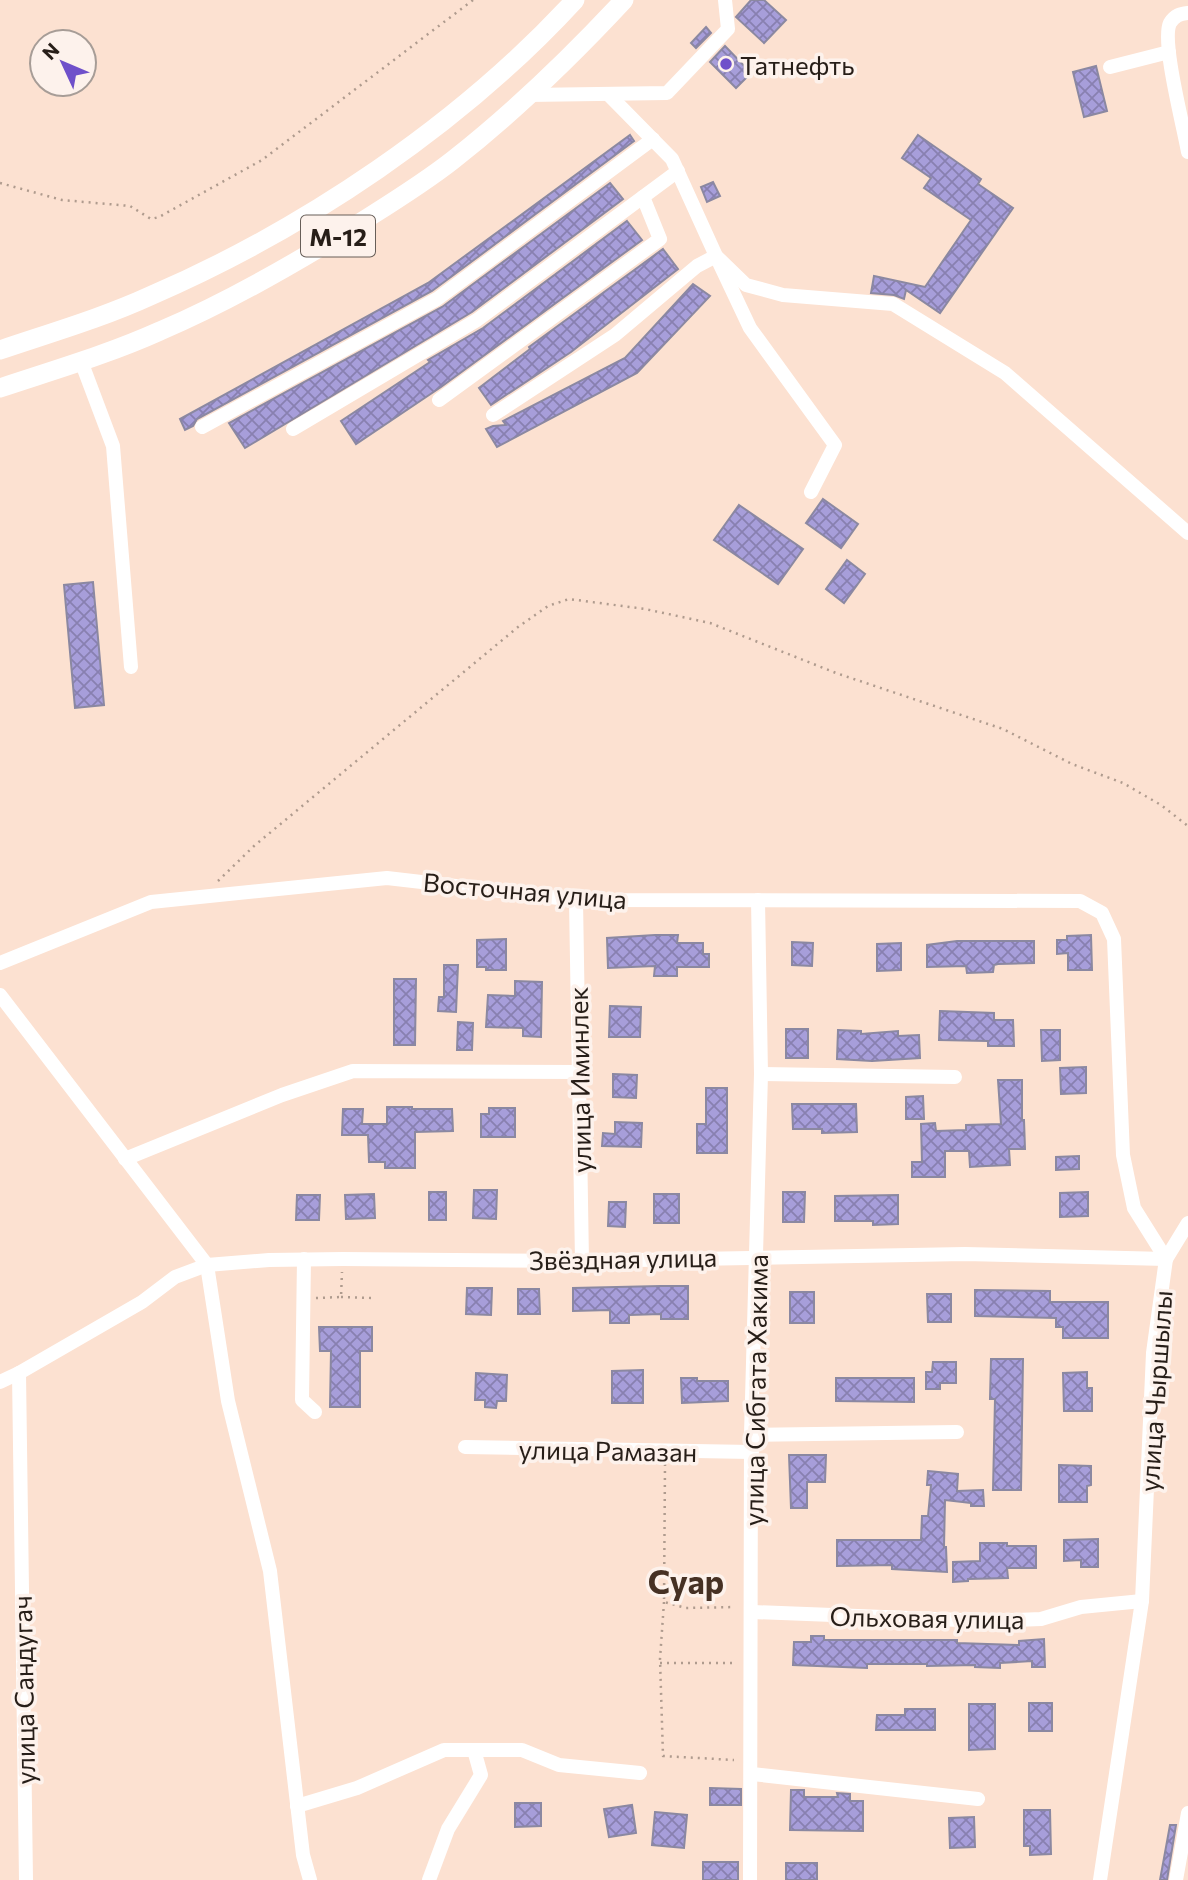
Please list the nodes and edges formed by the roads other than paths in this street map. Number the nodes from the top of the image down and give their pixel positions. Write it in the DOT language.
graph roads {
  1 [pos="575,0"];
  2 [pos="624,0"];
  3 [pos="725,0"];
  4 [pos="1188,13"];
  5 [pos="1169,52"];
  6 [pos="1111,67"];
  7 [pos="528,95"];
  8 [pos="610,96"];
  9 [pos="653,139"];
  10 [pos="1188,152"];
  11 [pos="678,171"];
  12 [pos="643,197"];
  13 [pos="716,256"];
  14 [pos="0,350"];
  15 [pos="81,361"];
  16 [pos="0,388"];
  17 [pos="439,400"];
  18 [pos="493,415"];
  19 [pos="202,427"];
  20 [pos="293,429"];
  21 [pos="811,492"];
  22 [pos="1188,533"];
  23 [pos="131,667"];
  24 [pos="576,900"];
  25 [pos="758,900"];
  26 [pos="1102,913"];
  27 [pos="0,963"];
  28 [pos="0,995"];
  29 [pos="580,1072"];
  30 [pos="761,1074"];
  31 [pos="955,1077"];
  32 [pos="125,1159"];
  33 [pos="1188,1223"];
  34 [pos="757,1256"];
  35 [pos="304,1259"];
  36 [pos="1166,1259"];
  37 [pos="582,1261"];
  38 [pos="207,1265"];
  39 [pos="19,1373"];
  40 [pos="0,1381"];
  41 [pos="315,1412"];
  42 [pos="957,1432"];
  43 [pos="751,1435"];
  44 [pos="465,1447"];
  45 [pos="752,1452"];
  46 [pos="1142,1601"];
  47 [pos="752,1607"];
  48 [pos="474,1750"];
  49 [pos="752,1768"];
  50 [pos="640,1773"];
  51 [pos="978,1799"];
  52 [pos="297,1806"];
  53 [pos="1188,1813"];
  54 [pos="26,1880"];
  55 [pos="310,1880"];
  56 [pos="429,1880"];
  57 [pos="750,1880"];
  58 [pos="1100,1880"];
  59 [pos="1176,1880"];
  1 -- 14 [label="main road, М-12"];
  2 -- 7 [label="main road, М-12"];
  3 -- 8 [label="street"];
  4 -- 5 [label="street"];
  5 -- 6 [label="street"];
  5 -- 10 [label="street"];
  7 -- 8 [label="street"];
  7 -- 15 [label="main road, М-12"];
  8 -- 9 [label="street"];
  9 -- 11 [label="street"];
  9 -- 19 [label="street"];
  11 -- 12 [label="street"];
  11 -- 13 [label="street"];
  12 -- 17 [label="street"];
  12 -- 20 [label="street"];
  13 -- 18 [label="street"];
  13 -- 21 [label="street"];
  13 -- 22 [label="street"];
  15 -- 16 [label="main road, М-12"];
  15 -- 23 [label="street"];
  24 -- 25 [label="street, Восточная улица"];
  24 -- 27 [label="street, Восточная улица"];
  24 -- 29 [label="street, улица Иминлек"];
  25 -- 26 [label="street, Восточная улица"];
  25 -- 30 [label="street, улица Сибгата Хакима"];
  26 -- 36 [label="street, улица Чыршылы"];
  28 -- 32 [label="street"];
  29 -- 32 [label="street"];
  29 -- 37 [label="street, улица Иминлек"];
  30 -- 31 [label="street"];
  30 -- 34 [label="street, улица Сибгата Хакима"];
  32 -- 38 [label="street"];
  33 -- 36 [label="street"];
  34 -- 36 [label="street, Звёздная улица"];
  34 -- 37 [label="street, Звёздная улица"];
  34 -- 43 [label="street, улица Сибгата Хакима"];
  35 -- 37 [label="street, Звёздная улица"];
  35 -- 38 [label="street, Звёздная улица"];
  35 -- 41 [label="street"];
  36 -- 46 [label="street, улица Чыршылы"];
  38 -- 39 [label="street, Звёздная улица"];
  38 -- 52 [label="street"];
  39 -- 40 [label="street, Звёздная улица"];
  39 -- 54 [label="street, улица Сандугач"];
  42 -- 43 [label="street"];
  43 -- 45 [label="street, улица Сибгата Хакима"];
  44 -- 45 [label="street, улица Рамазан"];
  45 -- 47 [label="street, улица Сибгата Хакима"];
  46 -- 47 [label="street, Ольховая улица"];
  46 -- 58 [label="street, улица Чыршылы"];
  47 -- 49 [label="street, улица Сибгата Хакима"];
  48 -- 50 [label="street"];
  48 -- 52 [label="street"];
  48 -- 56 [label="street"];
  49 -- 51 [label="street"];
  49 -- 57 [label="street, улица Сибгата Хакима"];
  52 -- 55 [label="street"];
  53 -- 59 [label="street"];
}
